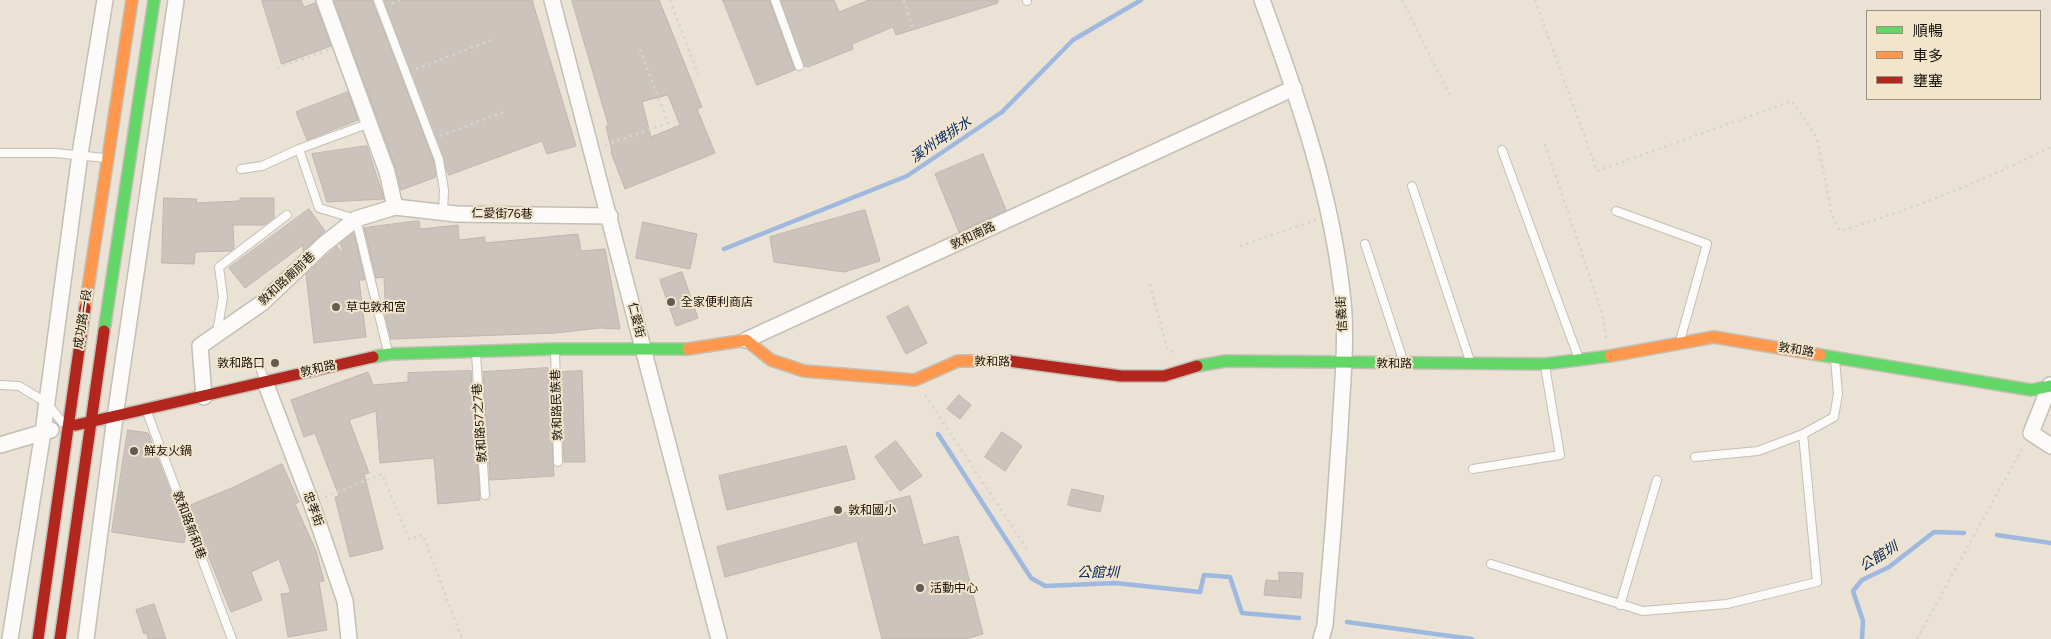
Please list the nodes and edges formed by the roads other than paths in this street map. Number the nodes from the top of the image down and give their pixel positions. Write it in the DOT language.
graph roads {
  1 [pos="105,0"];
  2 [pos="132,0"];
  3 [pos="154,0"];
  4 [pos="176,0"];
  5 [pos="324,0"];
  6 [pos="378,0"];
  7 [pos="552,0"];
  8 [pos="775,0"];
  9 [pos="1262,0"];
  10 [pos="799,66"];
  11 [pos="1294,88"];
  12 [pos="370,123"];
  13 [pos="299,149"];
  14 [pos="1502,150"];
  15 [pos="0,153"];
  16 [pos="80,154"];
  17 [pos="108,158"];
  18 [pos="241,169"];
  19 [pos="1412,186"];
  20 [pos="395,207"];
  21 [pos="1616,211"];
  22 [pos="443,212"];
  23 [pos="288,215"];
  24 [pos="610,216"];
  25 [pos="356,219"];
  26 [pos="1365,244"];
  27 [pos="217,334"];
  28 [pos="746,340"];
  29 [pos="1680,342"];
  30 [pos="555,349"];
  31 [pos="643,349"];
  32 [pos="475,352"];
  33 [pos="389,354"];
  34 [pos="1835,357"];
  35 [pos="1580,361"];
  36 [pos="1344,363"];
  37 [pos="1404,364"];
  38 [pos="1545,364"];
  39 [pos="1471,366"];
  40 [pos="260,367"];
  41 [pos="265,382"];
  42 [pos="0,385"];
  43 [pos="2051,386"];
  44 [pos="204,397"];
  45 [pos="47,403"];
  46 [pos="146,410"];
  47 [pos="116,416"];
  48 [pos="90,422"];
  49 [pos="67,427"];
  50 [pos="43,432"];
  51 [pos="1804,434"];
  52 [pos="0,445"];
  53 [pos="2051,446"];
  54 [pos="1695,456"];
  55 [pos="558,462"];
  56 [pos="1473,470"];
  57 [pos="1658,480"];
  58 [pos="485,495"];
  59 [pos="1491,564"];
  60 [pos="1620,605"];
  61 [pos="10,639"];
  62 [pos="38,639"];
  63 [pos="60,639"];
  64 [pos="86,639"];
  65 [pos="232,639"];
  66 [pos="349,639"];
  67 [pos="719,639"];
  68 [pos="1321,639"];
  1 -- 16 [label="street, 成功路一段"];
  2 -- 17 [label="street, 成功路一段"];
  3 -- 48 [label="street, 成功路一段"];
  4 -- 47 [label="street"];
  5 -- 12 [label="street"];
  6 -- 22 [label="lane"];
  7 -- 24 [label="street, 仁愛街"];
  8 -- 10 [label="lane"];
  9 -- 11 [label="street, 信義街"];
  11 -- 28 [label="street, 敦和南路"];
  11 -- 36 [label="street, 信義街"];
  12 -- 13 [label="lane"];
  12 -- 20 [label="street"];
  13 -- 18 [label="lane"];
  13 -- 25 [label="lane"];
  14 -- 35 [label="lane"];
  15 -- 16 [label="lane"];
  16 -- 17 [label="lane"];
  16 -- 45 [label="street, 成功路一段"];
  17 -- 49 [label="street, 成功路一段"];
  19 -- 39 [label="lane"];
  20 -- 22 [label="street, 仁愛街76巷"];
  20 -- 25 [label="street, 敦和路廟前巷"];
  21 -- 29 [label="lane"];
  22 -- 24 [label="street, 仁愛街76巷"];
  23 -- 27 [label="lane"];
  24 -- 31 [label="street, 仁愛街"];
  25 -- 27 [label="street, 敦和路廟前巷"];
  25 -- 33 [label="lane"];
  26 -- 37 [label="lane"];
  27 -- 44 [label="street, 敦和路廟前巷"];
  28 -- 31 [label="street, 敦和南路"];
  28 -- 36 [label="street, 敦和路"];
  29 -- 34 [label="street, 敦和路"];
  29 -- 35 [label="street, 敦和路"];
  30 -- 31 [label="street, 敦和路"];
  30 -- 32 [label="street, 敦和路"];
  30 -- 55 [label="lane, 敦和路民族巷"];
  31 -- 67 [label="street, 仁愛街"];
  32 -- 33 [label="street, 敦和路"];
  32 -- 58 [label="lane, 敦和路57之7巷"];
  33 -- 41 [label="street, 敦和路"];
  34 -- 43 [label="street, 敦和路"];
  34 -- 51 [label="lane"];
  35 -- 38 [label="street, 敦和路"];
  36 -- 37 [label="street, 敦和路"];
  36 -- 68 [label="street, 信義街"];
  37 -- 39 [label="street, 敦和路"];
  38 -- 39 [label="street, 敦和路"];
  38 -- 56 [label="lane"];
  40 -- 41 [label="lane"];
  41 -- 44 [label="street, 敦和路"];
  41 -- 66 [label="street, 忠孝街"];
  42 -- 45 [label="lane"];
  43 -- 53 [label="street"];
  44 -- 46 [label="street, 敦和路"];
  45 -- 49 [label="lane"];
  45 -- 50 [label="street, 成功路一段"];
  46 -- 47 [label="street, 敦和路"];
  46 -- 65 [label="lane, 敦和路新和巷"];
  47 -- 48 [label="street, 敦和路"];
  47 -- 64 [label="street"];
  48 -- 49 [label="street, 敦和路"];
  48 -- 63 [label="street, 成功路一段"];
  49 -- 50 [label="street, 敦和路"];
  49 -- 62 [label="street, 成功路一段"];
  50 -- 52 [label="street, 敦和路"];
  50 -- 61 [label="street, 成功路一段"];
  51 -- 54 [label="lane"];
  51 -- 60 [label="lane"];
  57 -- 60 [label="lane"];
  59 -- 60 [label="lane"];
}
